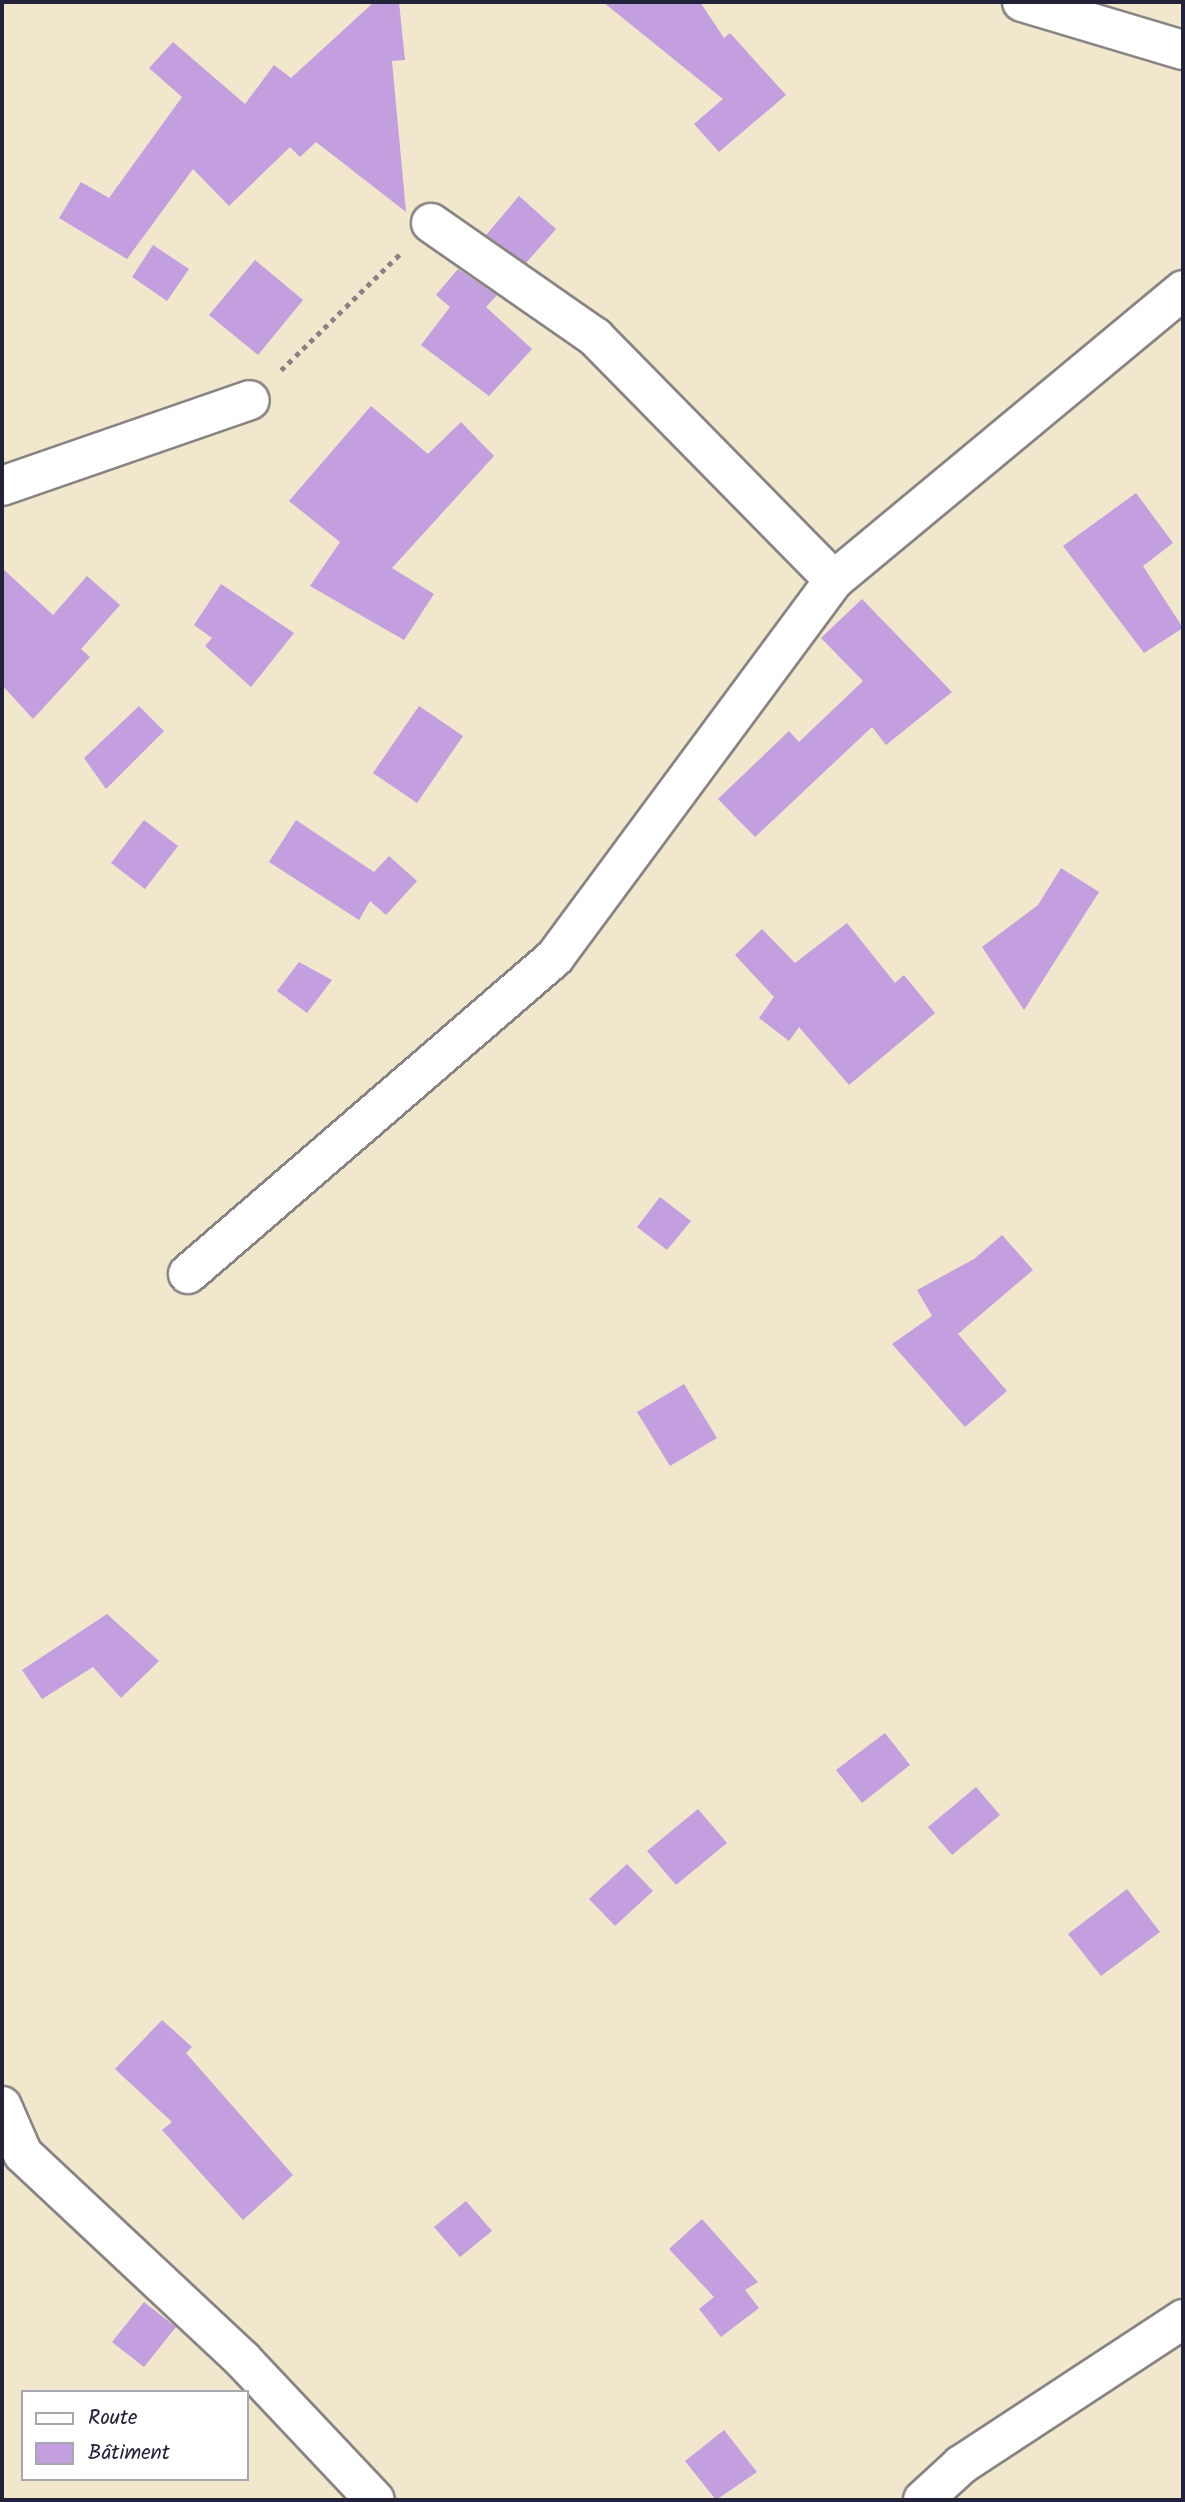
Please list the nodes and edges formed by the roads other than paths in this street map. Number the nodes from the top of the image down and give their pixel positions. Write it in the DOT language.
graph roads {
  1 [pos="1022,2"];
  2 [pos="1183,50"];
  3 [pos="431,223"];
  4 [pos="1183,290"];
  5 [pos="250,400"];
  6 [pos="2,486"];
  7 [pos="834,580"];
  8 [pos="188,1274"];
  9 [pos="2,2106"];
  10 [pos="13,2161"];
  11 [pos="1183,2319"];
  12 [pos="375,2500"];
  13 [pos="923,2500"];
  1 -- 2 [label="street"];
  3 -- 7 [label="street"];
  4 -- 7 [label="street"];
  5 -- 6 [label="street"];
  7 -- 8 [label="street"];
  9 -- 10 [label="street"];
  10 -- 12 [label="street"];
  11 -- 13 [label="street"];
}
